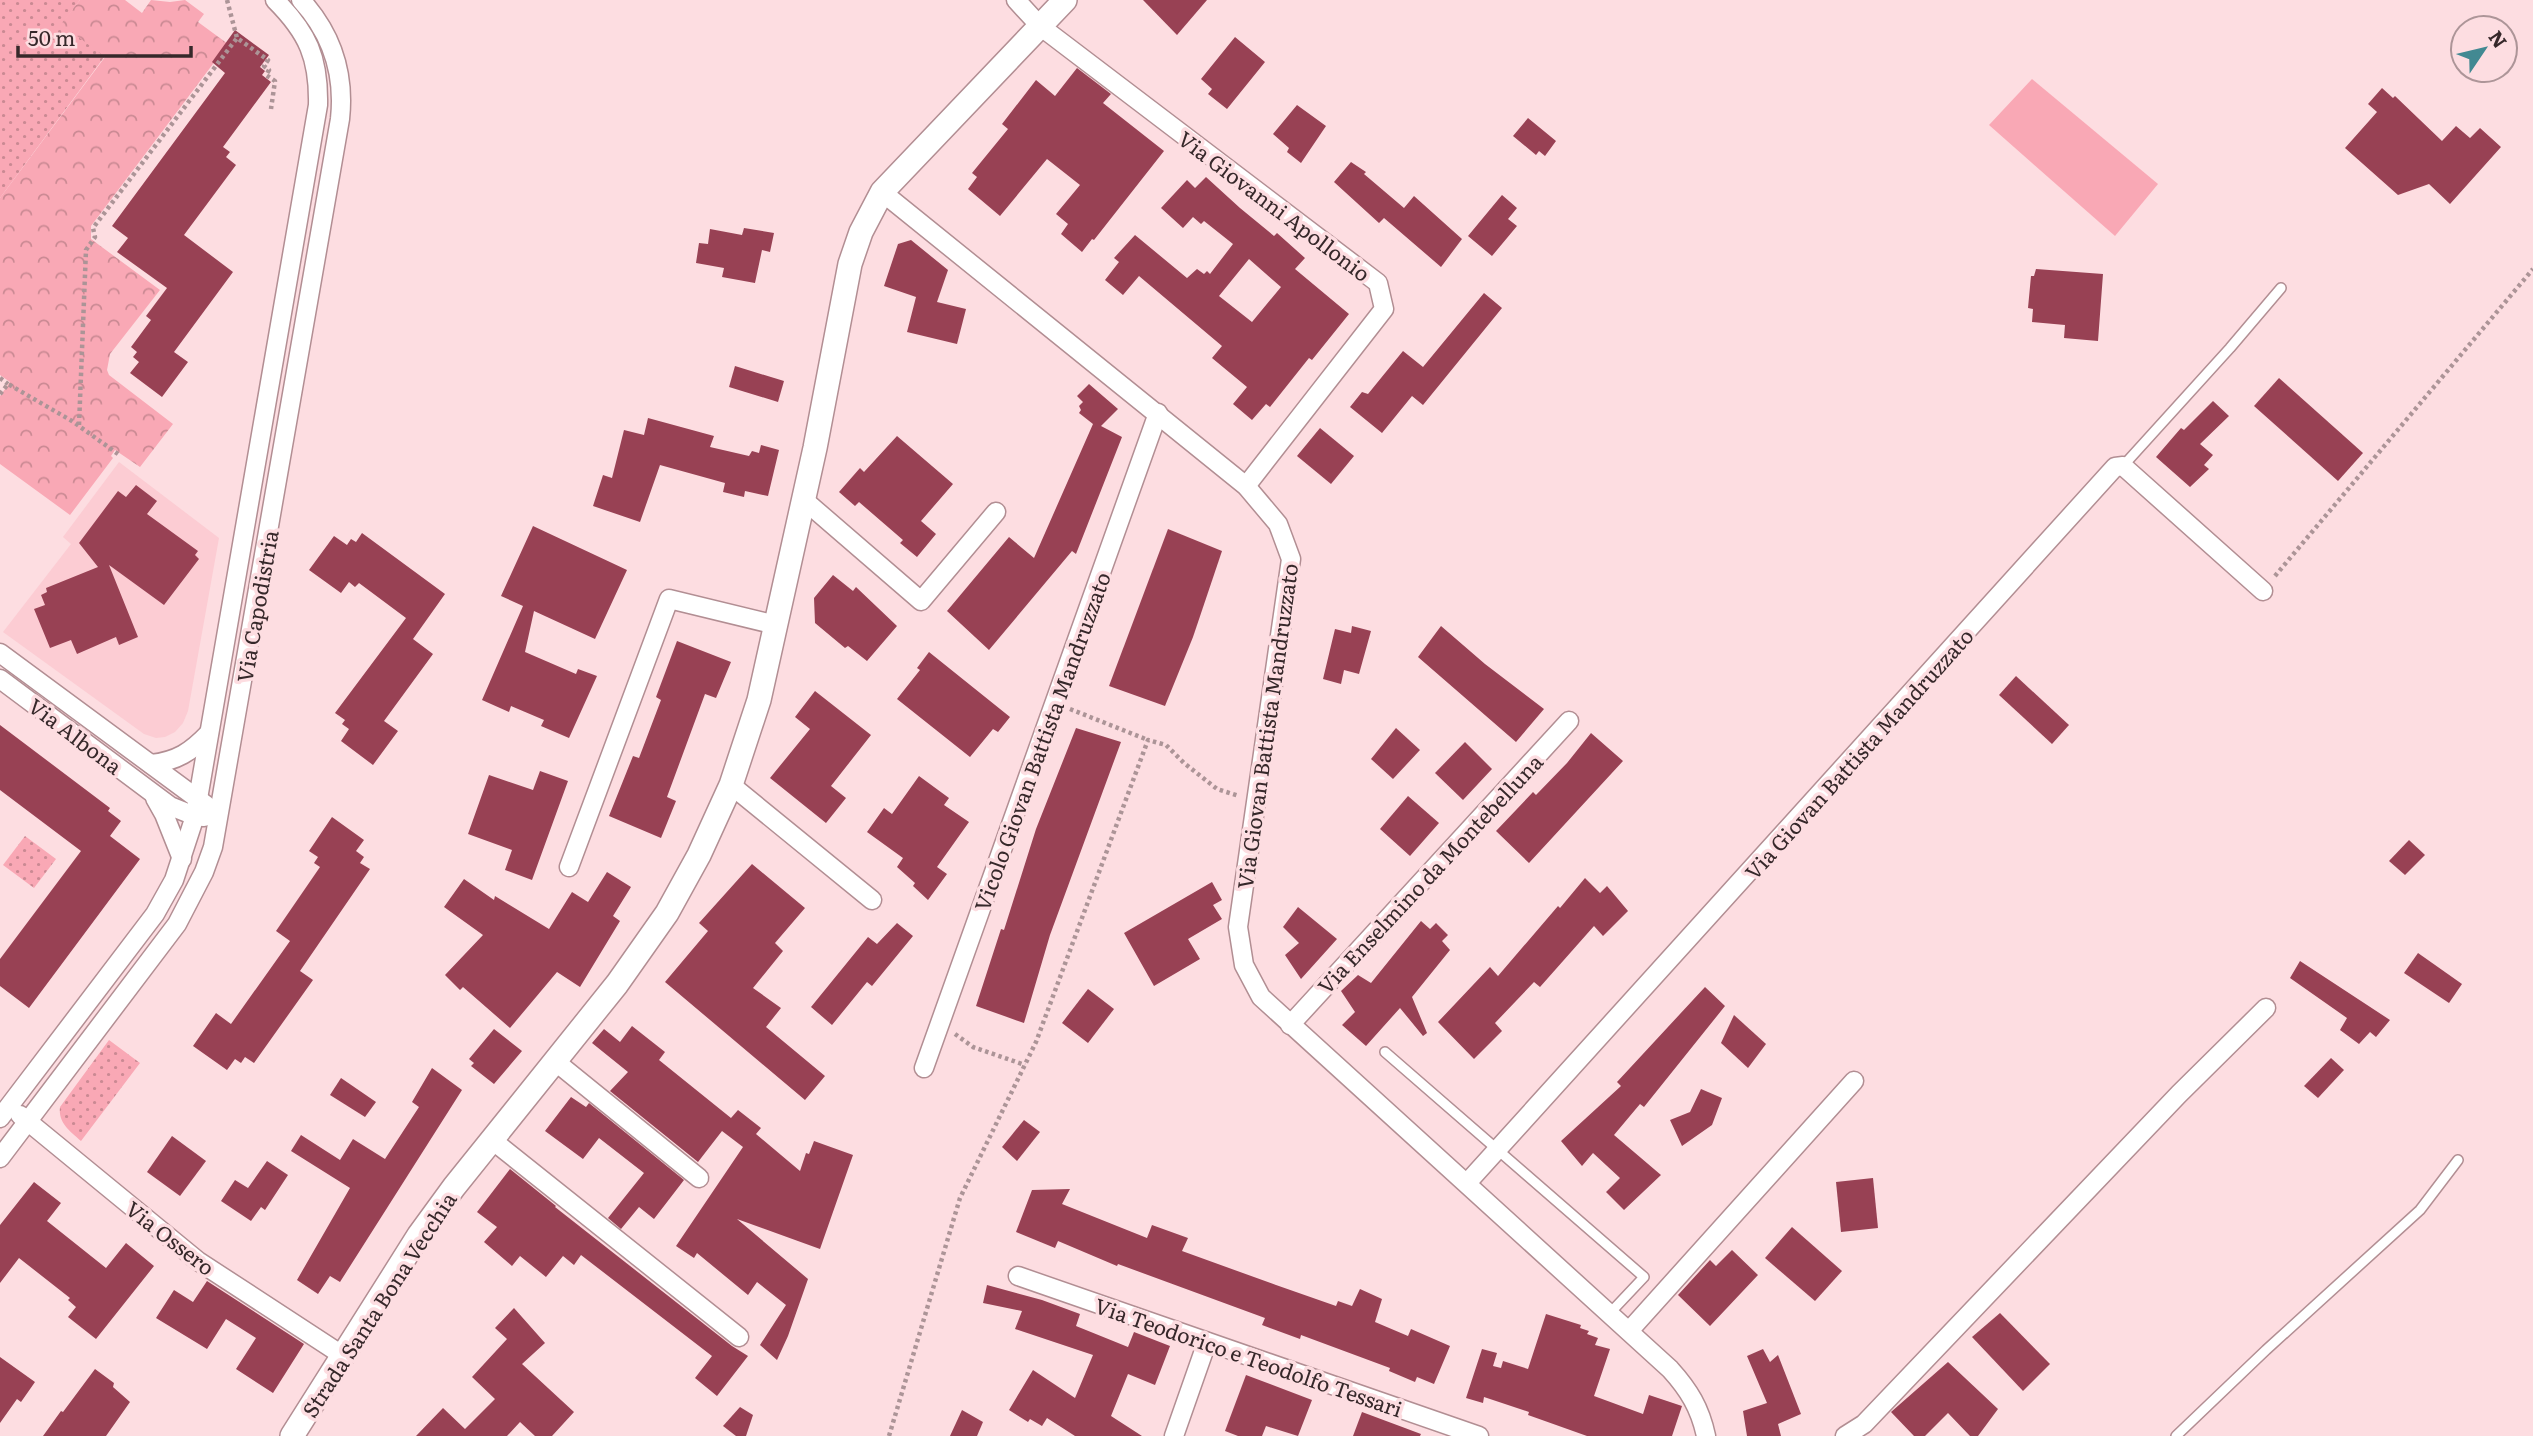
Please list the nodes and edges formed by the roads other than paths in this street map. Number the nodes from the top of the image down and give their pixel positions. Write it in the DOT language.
graph roads {
  1 [pos="275,0"];
  2 [pos="302,0"];
  3 [pos="1016,0"];
  4 [pos="1065,0"];
  5 [pos="1040,26"];
  6 [pos="882,192"];
  7 [pos="2281,288"];
  8 [pos="1158,413"];
  9 [pos="2123,466"];
  10 [pos="1246,486"];
  11 [pos="803,500"];
  12 [pos="996,512"];
  13 [pos="2263,591"];
  14 [pos="776,625"];
  15 [pos="0,653"];
  16 [pos="0,679"];
  17 [pos="1569,721"];
  18 [pos="209,733"];
  19 [pos="151,764"];
  20 [pos="731,785"];
  21 [pos="151,792"];
  22 [pos="197,807"];
  23 [pos="218,818"];
  24 [pos="182,859"];
  25 [pos="569,867"];
  26 [pos="872,900"];
  27 [pos="2266,1008"];
  28 [pos="1290,1025"];
  29 [pos="1385,1052"];
  30 [pos="556,1062"];
  31 [pos="924,1068"];
  32 [pos="1854,1081"];
  33 [pos="4,1112"];
  34 [pos="27,1122"];
  35 [pos="492,1140"];
  36 [pos="1499,1149"];
  37 [pos="0,1158"];
  38 [pos="2458,1160"];
  39 [pos="699,1178"];
  40 [pos="1467,1183"];
  41 [pos="1018,1276"];
  42 [pos="1610,1313"];
  43 [pos="1629,1331"];
  44 [pos="738,1337"];
  45 [pos="1207,1342"];
  46 [pos="342,1355"];
  47 [pos="292,1436"];
  48 [pos="1174,1436"];
  49 [pos="1479,1436"];
  50 [pos="1706,1436"];
  51 [pos="1845,1436"];
  52 [pos="2176,1436"];
  1 -- 18 [label="street, Via Capodistria"];
  2 -- 23 [label="street, Via Capodistria"];
  3 -- 5 [label="street"];
  4 -- 5 [label="street, Strada Santa Bona Vecchia"];
  5 -- 6 [label="street, Strada Santa Bona Vecchia"];
  5 -- 10 [label="street, Via Giovanni Apollonio"];
  6 -- 8 [label="street, Via Giovan Battista Mandruzzato"];
  6 -- 11 [label="street, Strada Santa Bona Vecchia"];
  7 -- 9 [label="lane"];
  8 -- 10 [label="street, Via Giovan Battista Mandruzzato"];
  8 -- 31 [label="street, Vicolo Giovan Battista Mandruzzato"];
  9 -- 13 [label="street"];
  9 -- 36 [label="street, Via Giovan Battista Mandruzzato"];
  10 -- 28 [label="street, Via Giovan Battista Mandruzzato"];
  11 -- 12 [label="street"];
  11 -- 14 [label="street, Strada Santa Bona Vecchia"];
  14 -- 20 [label="street, Strada Santa Bona Vecchia"];
  14 -- 25 [label="street"];
  15 -- 19 [label="street, Via Albona"];
  16 -- 21 [label="street, Via Albona"];
  17 -- 28 [label="street, Via Enselmino da Montebelluna"];
  18 -- 19 [label="street, Via Albona"];
  18 -- 22 [label="street, Via Capodistria"];
  19 -- 22 [label="street, Via Albona"];
  20 -- 26 [label="street"];
  20 -- 30 [label="street, Strada Santa Bona Vecchia"];
  21 -- 22 [label="street, Via Albona"];
  21 -- 24 [label="street, Via Albona"];
  22 -- 23 [label="street, Via Albona"];
  22 -- 24 [label="street, Via Capodistria"];
  23 -- 34 [label="street, Via Capodistria"];
  24 -- 33 [label="street, Via Capodistria"];
  27 -- 51 [label="street"];
  28 -- 40 [label="street, Via Giovan Battista Mandruzzato"];
  29 -- 36 [label="lane"];
  30 -- 35 [label="street, Strada Santa Bona Vecchia"];
  30 -- 39 [label="street"];
  32 -- 43 [label="street"];
  33 -- 34 [label="street, Via Ossero"];
  34 -- 37 [label="street, Via Capodistria"];
  34 -- 46 [label="street, Via Ossero"];
  35 -- 44 [label="street"];
  35 -- 46 [label="street, Strada Santa Bona Vecchia"];
  36 -- 40 [label="street, Via Giovan Battista Mandruzzato"];
  36 -- 42 [label="lane"];
  38 -- 52 [label="lane"];
  40 -- 42 [label="street, Via Giovan Battista Mandruzzato"];
  41 -- 45 [label="street, Via Teodorico e Teodolfo Tessari"];
  42 -- 43 [label="street, Via Giovan Battista Mandruzzato"];
  43 -- 50 [label="street, Via Giovan Battista Mandruzzato"];
  45 -- 48 [label="street"];
  45 -- 49 [label="street, Via Teodorico e Teodolfo Tessari"];
  46 -- 47 [label="street, Strada Santa Bona Vecchia"];
}
